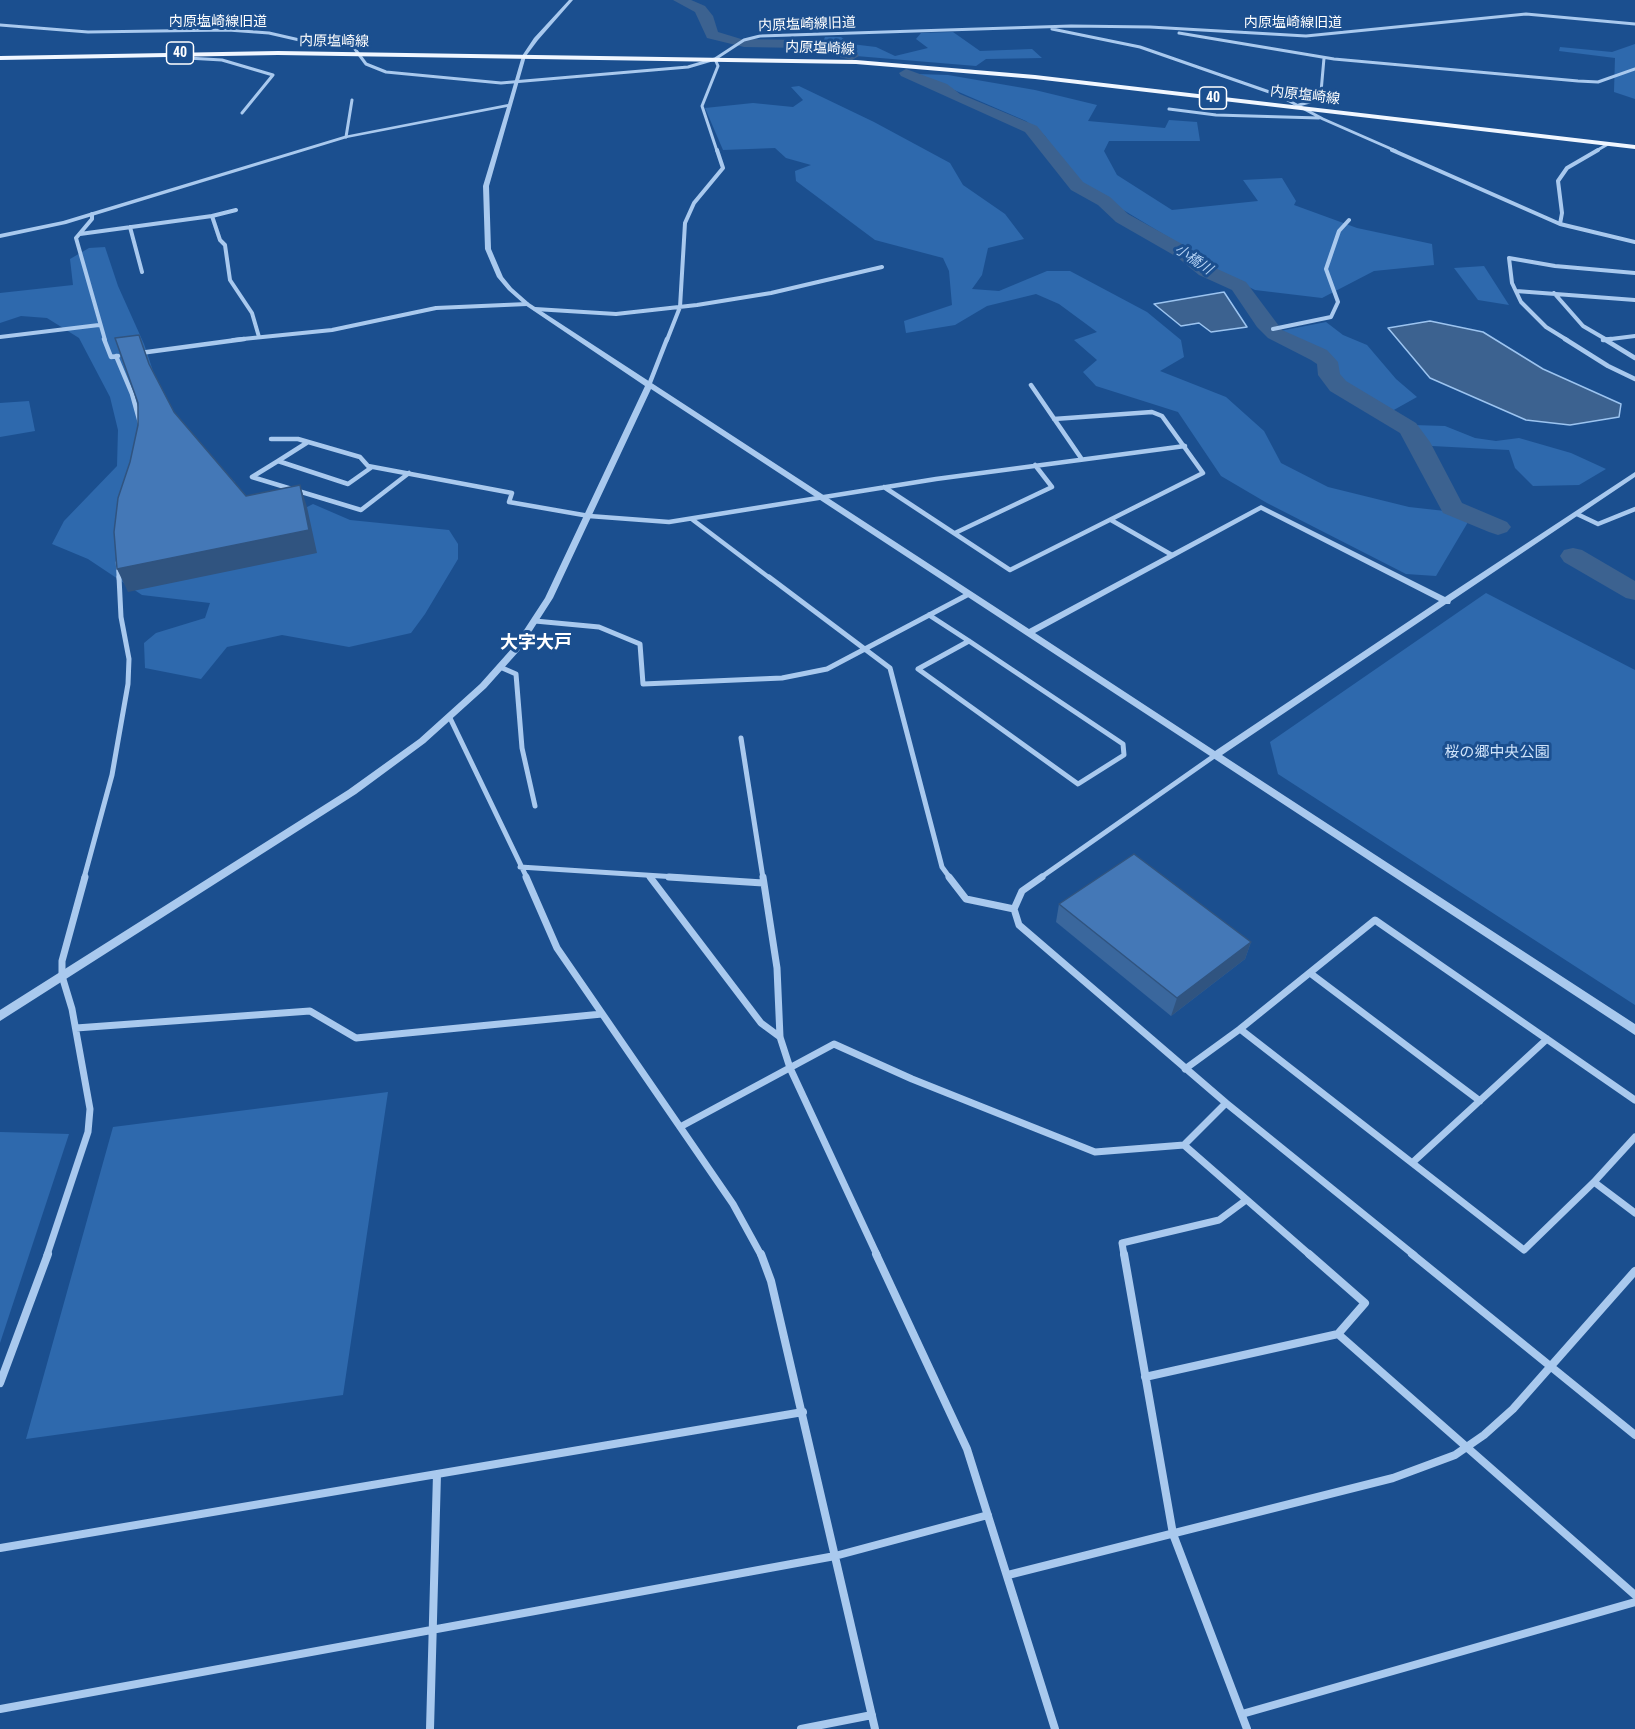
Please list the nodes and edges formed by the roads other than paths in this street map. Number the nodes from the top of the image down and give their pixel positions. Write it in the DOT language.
graph roads {
  1 [pos="571,0"];
  2 [pos="1635,24"];
  3 [pos="0,25"];
  4 [pos="1040,26"];
  5 [pos="1134,27"];
  6 [pos="172,54"];
  7 [pos="360,54"];
  8 [pos="524,56"];
  9 [pos="0,57"];
  10 [pos="1324,58"];
  11 [pos="715,59"];
  12 [pos="1635,69"];
  13 [pos="517,83"];
  14 [pos="352,100"];
  15 [pos="509,105"];
  16 [pos="1302,107"];
  17 [pos="1169,109"];
  18 [pos="242,113"];
  19 [pos="1323,118"];
  20 [pos="346,137"];
  21 [pos="1608,144"];
  22 [pos="1635,147"];
  23 [pos="236,210"];
  24 [pos="92,214"];
  25 [pos="213,216"];
  26 [pos="1349,220"];
  27 [pos="1560,225"];
  28 [pos="130,227"];
  29 [pos="79,234"];
  30 [pos="0,236"];
  31 [pos="1635,242"];
  32 [pos="882,267"];
  33 [pos="142,272"];
  34 [pos="1635,273"];
  35 [pos="1515,291"];
  36 [pos="1554,293"];
  37 [pos="1635,300"];
  38 [pos="527,304"];
  39 [pos="680,307"];
  40 [pos="535,309"];
  41 [pos="99,325"];
  42 [pos="1273,329"];
  43 [pos="1635,336"];
  44 [pos="0,337"];
  45 [pos="259,337"];
  46 [pos="1604,340"];
  47 [pos="135,354"];
  48 [pos="123,355"];
  49 [pos="116,356"];
  50 [pos="1635,358"];
  51 [pos="1635,379"];
  52 [pos="649,385"];
  53 [pos="1031,385"];
  54 [pos="1054,418"];
  55 [pos="141,432"];
  56 [pos="271,439"];
  57 [pos="308,442"];
  58 [pos="1185,447"];
  59 [pos="1081,458"];
  60 [pos="278,461"];
  61 [pos="1035,465"];
  62 [pos="373,466"];
  63 [pos="409,473"];
  64 [pos="1635,474"];
  65 [pos="884,487"];
  66 [pos="820,497"];
  67 [pos="1635,509"];
  68 [pos="1577,514"];
  69 [pos="589,516"];
  70 [pos="693,520"];
  71 [pos="1111,520"];
  72 [pos="955,533"];
  73 [pos="1172,555"];
  74 [pos="118,557"];
  75 [pos="969,594"];
  76 [pos="1447,602"];
  77 [pos="929,615"];
  78 [pos="535,621"];
  79 [pos="1029,633"];
  80 [pos="969,641"];
  81 [pos="864,649"];
  82 [pos="500,667"];
  83 [pos="450,718"];
  84 [pos="741,738"];
  85 [pos="1216,754"];
  86 [pos="536,806"];
  87 [pos="520,867"];
  88 [pos="650,877"];
  89 [pos="763,883"];
  90 [pos="1014,909"];
  91 [pos="1310,973"];
  92 [pos="62,976"];
  93 [pos="602,1014"];
  94 [pos="0,1016"];
  95 [pos="76,1028"];
  96 [pos="1240,1029"];
  97 [pos="1635,1030"];
  98 [pos="780,1037"];
  99 [pos="1547,1039"];
  100 [pos="790,1068"];
  101 [pos="1185,1069"];
  102 [pos="1635,1100"];
  103 [pos="1480,1101"];
  104 [pos="1226,1103"];
  105 [pos="680,1127"];
  106 [pos="1635,1137"];
  107 [pos="1184,1145"];
  108 [pos="1412,1163"];
  109 [pos="1594,1182"];
  110 [pos="1246,1200"];
  111 [pos="1635,1213"];
  112 [pos="1635,1271"];
  113 [pos="1338,1334"];
  114 [pos="1552,1368"];
  115 [pos="1145,1377"];
  116 [pos="0,1383"];
  117 [pos="803,1412"];
  118 [pos="1635,1436"];
  119 [pos="1468,1446"];
  120 [pos="437,1474"];
  121 [pos="988,1515"];
  122 [pos="1173,1534"];
  123 [pos="0,1548"];
  124 [pos="835,1556"];
  125 [pos="1008,1575"];
  126 [pos="1635,1595"];
  127 [pos="1635,1602"];
  128 [pos="432,1630"];
  129 [pos="0,1708"];
  130 [pos="1242,1714"];
  131 [pos="872,1715"];
  132 [pos="430,1729"];
  133 [pos="801,1729"];
  134 [pos="875,1729"];
  135 [pos="1055,1729"];
  136 [pos="1247,1729"];
  1 -- 8 [label="street"];
  2 -- 5 [label="street, 内原塩崎線旧道"];
  3 -- 7 [label="street, 内原塩崎線旧道"];
  4 -- 5 [label="street, 内原塩崎線旧道"];
  4 -- 11 [label="street, 内原塩崎線旧道"];
  4 -- 16 [label="street"];
  5 -- 10 [label="street"];
  6 -- 7 [label="main road, 内原塩崎線 / 40"];
  6 -- 9 [label="main road, 内原塩崎線 / 40"];
  6 -- 18 [label="street"];
  7 -- 8 [label="main road, 内原塩崎線 / 40"];
  7 -- 13 [label="street, 内原塩崎線旧道"];
  8 -- 11 [label="main road, 内原塩崎線 / 40"];
  8 -- 13 [label="street"];
  10 -- 12 [label="street"];
  10 -- 16 [label="street"];
  11 -- 13 [label="street, 内原塩崎線旧道"];
  11 -- 16 [label="main road, 内原塩崎線 / 40"];
  11 -- 39 [label="street"];
  13 -- 15 [label="street"];
  14 -- 20 [label="street"];
  15 -- 20 [label="street"];
  15 -- 38 [label="street"];
  16 -- 19 [label="street"];
  16 -- 21 [label="main road, 内原塩崎線 / 40"];
  17 -- 19 [label="street"];
  19 -- 27 [label="street"];
  20 -- 24 [label="street"];
  21 -- 22 [label="main road, 内原塩崎線 / 40"];
  21 -- 27 [label="street"];
  23 -- 25 [label="street"];
  24 -- 29 [label="street"];
  24 -- 30 [label="street"];
  25 -- 28 [label="street"];
  25 -- 45 [label="street"];
  26 -- 42 [label="street"];
  27 -- 31 [label="street"];
  28 -- 29 [label="street"];
  28 -- 33 [label="street"];
  29 -- 41 [label="street"];
  32 -- 39 [label="street"];
  34 -- 35 [label="street"];
  35 -- 36 [label="street"];
  35 -- 51 [label="street"];
  36 -- 37 [label="street"];
  36 -- 46 [label="street"];
  38 -- 40 [label="street"];
  38 -- 45 [label="street"];
  39 -- 40 [label="street"];
  39 -- 52 [label="street"];
  40 -- 52 [label="street"];
  41 -- 44 [label="street"];
  41 -- 49 [label="street"];
  43 -- 46 [label="street"];
  45 -- 47 [label="street"];
  46 -- 50 [label="street"];
  48 -- 49 [label="street"];
  49 -- 55 [label="street"];
  52 -- 66 [label="street"];
  52 -- 69 [label="street"];
  53 -- 54 [label="street"];
  54 -- 58 [label="street"];
  54 -- 59 [label="street"];
  56 -- 57 [label="street"];
  57 -- 60 [label="street"];
  57 -- 62 [label="street"];
  58 -- 59 [label="street"];
  58 -- 71 [label="street"];
  59 -- 61 [label="street"];
  60 -- 62 [label="street"];
  60 -- 63 [label="street"];
  61 -- 65 [label="street"];
  61 -- 72 [label="street"];
  62 -- 63 [label="street"];
  63 -- 69 [label="street"];
  64 -- 68 [label="street"];
  65 -- 66 [label="street"];
  65 -- 72 [label="street"];
  66 -- 70 [label="street"];
  66 -- 75 [label="street"];
  67 -- 68 [label="street"];
  68 -- 76 [label="street"];
  69 -- 70 [label="street"];
  69 -- 78 [label="street"];
  70 -- 81 [label="street"];
  71 -- 72 [label="street"];
  71 -- 73 [label="street"];
  73 -- 76 [label="street"];
  73 -- 79 [label="street"];
  74 -- 92 [label="street"];
  75 -- 77 [label="street"];
  75 -- 79 [label="street"];
  76 -- 85 [label="street"];
  77 -- 80 [label="street"];
  77 -- 81 [label="street"];
  78 -- 81 [label="street"];
  78 -- 82 [label="street"];
  79 -- 85 [label="street"];
  80 -- 80 [label="street"];
  81 -- 90 [label="street"];
  82 -- 83 [label="street"];
  82 -- 86 [label="street"];
  83 -- 87 [label="street"];
  83 -- 92 [label="street"];
  84 -- 89 [label="street"];
  85 -- 90 [label="street"];
  85 -- 97 [label="street"];
  87 -- 88 [label="street"];
  87 -- 93 [label="street"];
  88 -- 89 [label="street"];
  88 -- 98 [label="street"];
  89 -- 98 [label="street"];
  90 -- 101 [label="street"];
  91 -- 96 [label="street"];
  91 -- 99 [label="street"];
  91 -- 103 [label="street"];
  92 -- 94 [label="street"];
  92 -- 95 [label="street"];
  93 -- 95 [label="street"];
  93 -- 105 [label="street"];
  95 -- 116 [label="street"];
  96 -- 101 [label="street"];
  96 -- 108 [label="street"];
  98 -- 100 [label="street"];
  99 -- 102 [label="street"];
  99 -- 103 [label="street"];
  100 -- 105 [label="street"];
  100 -- 107 [label="street"];
  100 -- 121 [label="street"];
  101 -- 104 [label="street"];
  103 -- 108 [label="street"];
  104 -- 107 [label="street"];
  104 -- 114 [label="street"];
  105 -- 117 [label="street"];
  106 -- 109 [label="street"];
  107 -- 110 [label="street"];
  108 -- 109 [label="street"];
  109 -- 111 [label="street"];
  110 -- 113 [label="street"];
  110 -- 115 [label="street"];
  112 -- 114 [label="street"];
  113 -- 115 [label="street"];
  113 -- 119 [label="street"];
  114 -- 118 [label="street"];
  114 -- 119 [label="street"];
  115 -- 122 [label="street"];
  117 -- 120 [label="street"];
  117 -- 124 [label="street"];
  119 -- 122 [label="street"];
  119 -- 126 [label="street"];
  120 -- 123 [label="street"];
  120 -- 128 [label="street"];
  121 -- 124 [label="street"];
  121 -- 125 [label="street"];
  122 -- 125 [label="street"];
  122 -- 130 [label="street"];
  124 -- 128 [label="street"];
  124 -- 131 [label="street"];
  125 -- 135 [label="street"];
  127 -- 130 [label="street"];
  128 -- 129 [label="street"];
  128 -- 132 [label="street"];
  130 -- 136 [label="street"];
  131 -- 133 [label="street"];
  131 -- 134 [label="street"];
}
